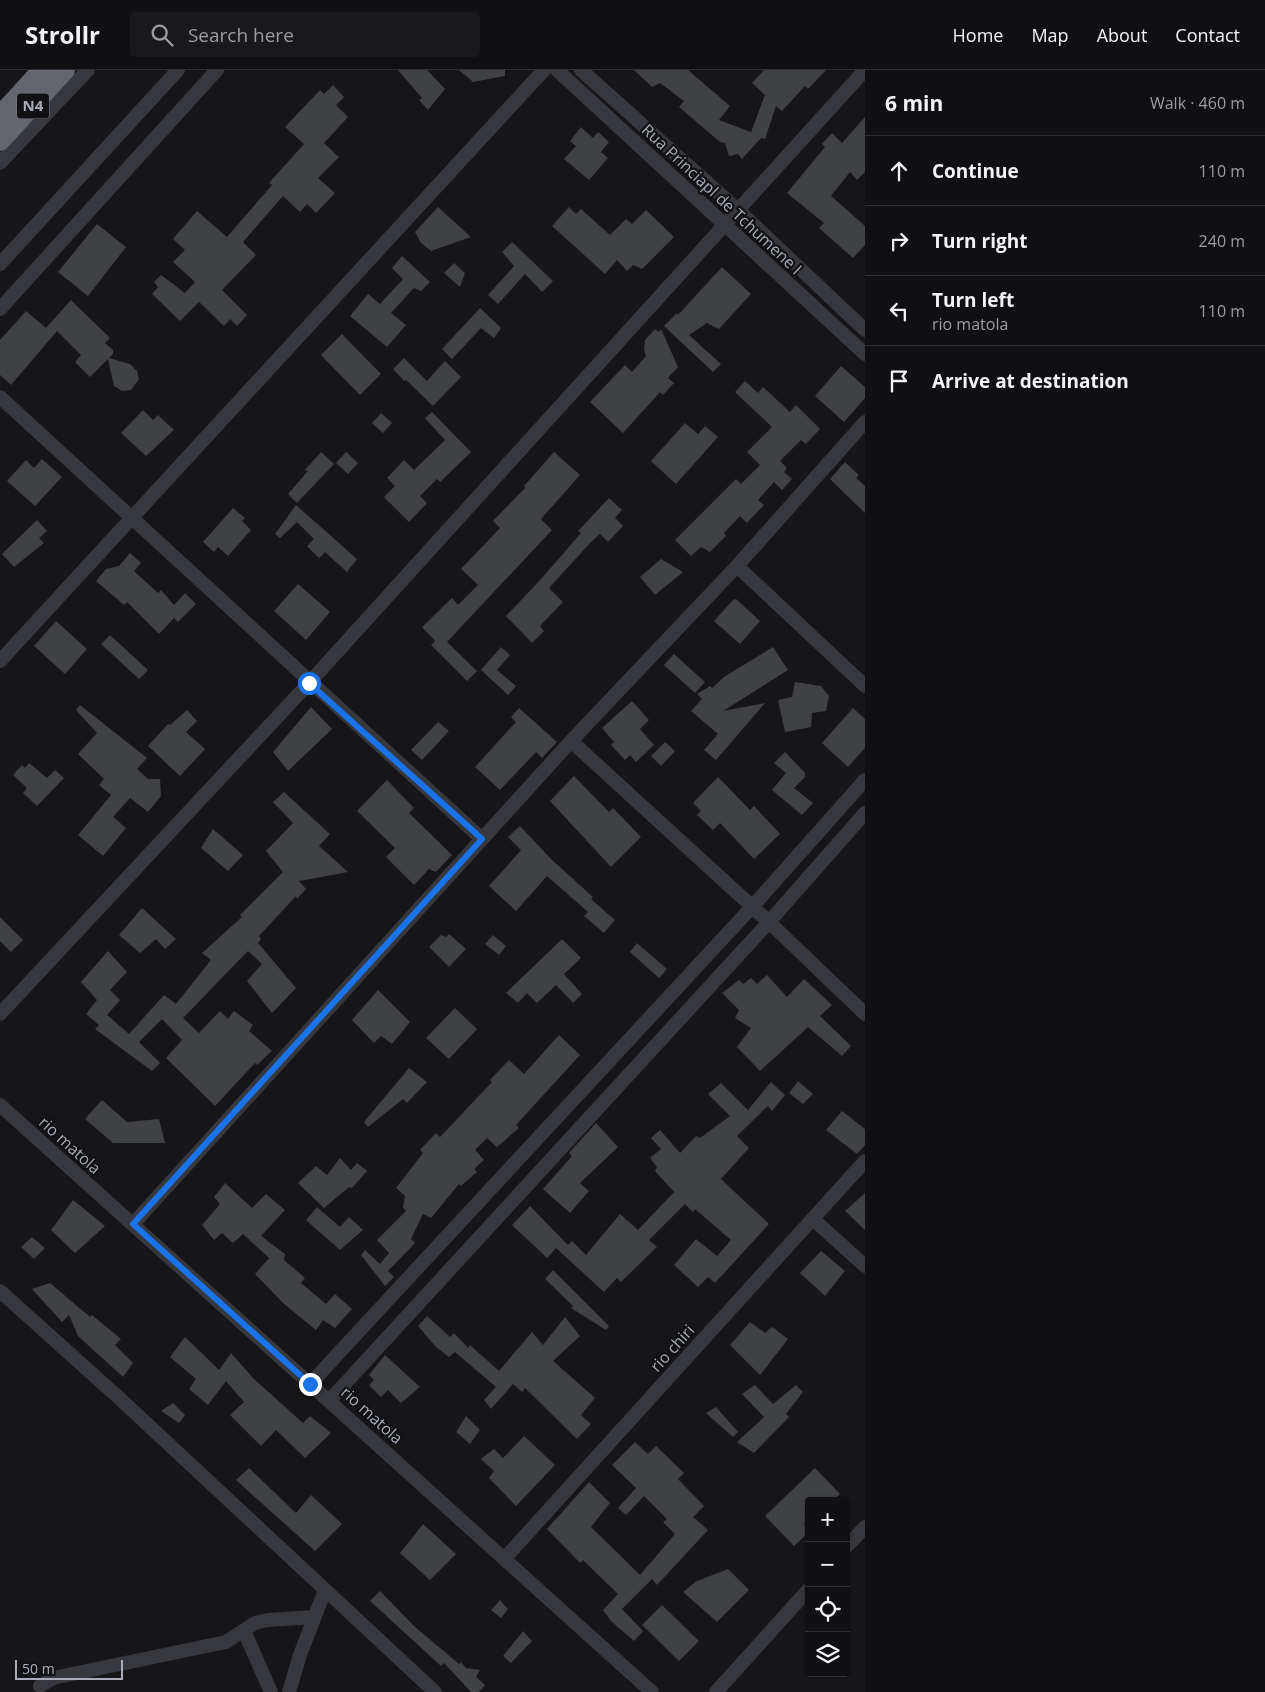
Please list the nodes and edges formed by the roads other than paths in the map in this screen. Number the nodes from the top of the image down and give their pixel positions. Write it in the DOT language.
graph roads {
  1 [pos="42,70"];
  2 [pos="65,70"];
  3 [pos="88,70"];
  4 [pos="178,70"];
  5 [pos="217,70"];
  6 [pos="544,70"];
  7 [pos="557,70"];
  8 [pos="581,70"];
  9 [pos="864,70"];
  10 [pos="0,116"];
  11 [pos="0,141"];
  12 [pos="0,163"];
  13 [pos="738,210"];
  14 [pos="724,225"];
  15 [pos="0,264"];
  16 [pos="0,309"];
  17 [pos="865,330"];
  18 [pos="865,354"];
  19 [pos="0,397"];
  20 [pos="865,422"];
  21 [pos="130,517"];
  22 [pos="737,566"];
  23 [pos="0,661"];
  24 [pos="309,683"];
  25 [pos="865,686"];
  26 [pos="571,741"];
  27 [pos="865,780"];
  28 [pos="865,813"];
  29 [pos="482,839"];
  30 [pos="752,907"];
  31 [pos="769,922"];
  32 [pos="0,1014"];
  33 [pos="865,1014"];
  34 [pos="0,1105"];
  35 [pos="865,1161"];
  36 [pos="813,1218"];
  37 [pos="133,1224"];
  38 [pos="865,1266"];
  39 [pos="0,1291"];
  40 [pos="310,1384"];
  41 [pos="330,1400"];
  42 [pos="865,1526"];
  43 [pos="850,1543"];
  44 [pos="505,1558"];
  45 [pos="325,1590"];
  46 [pos="805,1593"];
  47 [pos="314,1617"];
  48 [pos="244,1631"];
  49 [pos="40,1686"];
  50 [pos="271,1692"];
  51 [pos="289,1692"];
  52 [pos="435,1692"];
  53 [pos="652,1692"];
  54 [pos="716,1692"];
  1 -- 10 [label="highway, N4"];
  2 -- 11 [label="highway, N4"];
  3 -- 12 [label="street"];
  4 -- 15 [label="street"];
  5 -- 16 [label="street"];
  6 -- 21 [label="street"];
  7 -- 14 [label="street, Rua Princiapl de Tchumene I"];
  8 -- 13 [label="street, Rua Princiapl de Tchumene I"];
  9 -- 13 [label="street"];
  13 -- 14 [label="street"];
  13 -- 17 [label="street, Rua Princiapl de Tchumene I"];
  14 -- 18 [label="street, Rua Princiapl de Tchumene I"];
  14 -- 24 [label="street"];
  19 -- 21 [label="street"];
  20 -- 22 [label="street"];
  21 -- 23 [label="street"];
  21 -- 24 [label="street"];
  22 -- 25 [label="street"];
  22 -- 26 [label="street"];
  24 -- 29 [label="street"];
  24 -- 32 [label="street"];
  26 -- 29 [label="street"];
  26 -- 30 [label="street"];
  27 -- 30 [label="street"];
  28 -- 31 [label="street"];
  29 -- 37 [label="street"];
  30 -- 31 [label="street"];
  30 -- 40 [label="street"];
  31 -- 33 [label="street"];
  31 -- 41 [label="street"];
  34 -- 37 [label="street, rio matola"];
  35 -- 36 [label="street, rio chiri"];
  36 -- 38 [label="street"];
  36 -- 44 [label="street, rio chiri"];
  37 -- 40 [label="street, rio matola"];
  39 -- 45 [label="street"];
  40 -- 41 [label="street, rio matola"];
  41 -- 44 [label="street, rio matola"];
  42 -- 43 [label="street"];
  44 -- 53 [label="street, rio matola"];
  45 -- 47 [label="street"];
  45 -- 52 [label="street"];
  46 -- 54 [label="street"];
  47 -- 48 [label="street"];
  47 -- 51 [label="street"];
  48 -- 49 [label="street"];
  48 -- 50 [label="street"];
}
